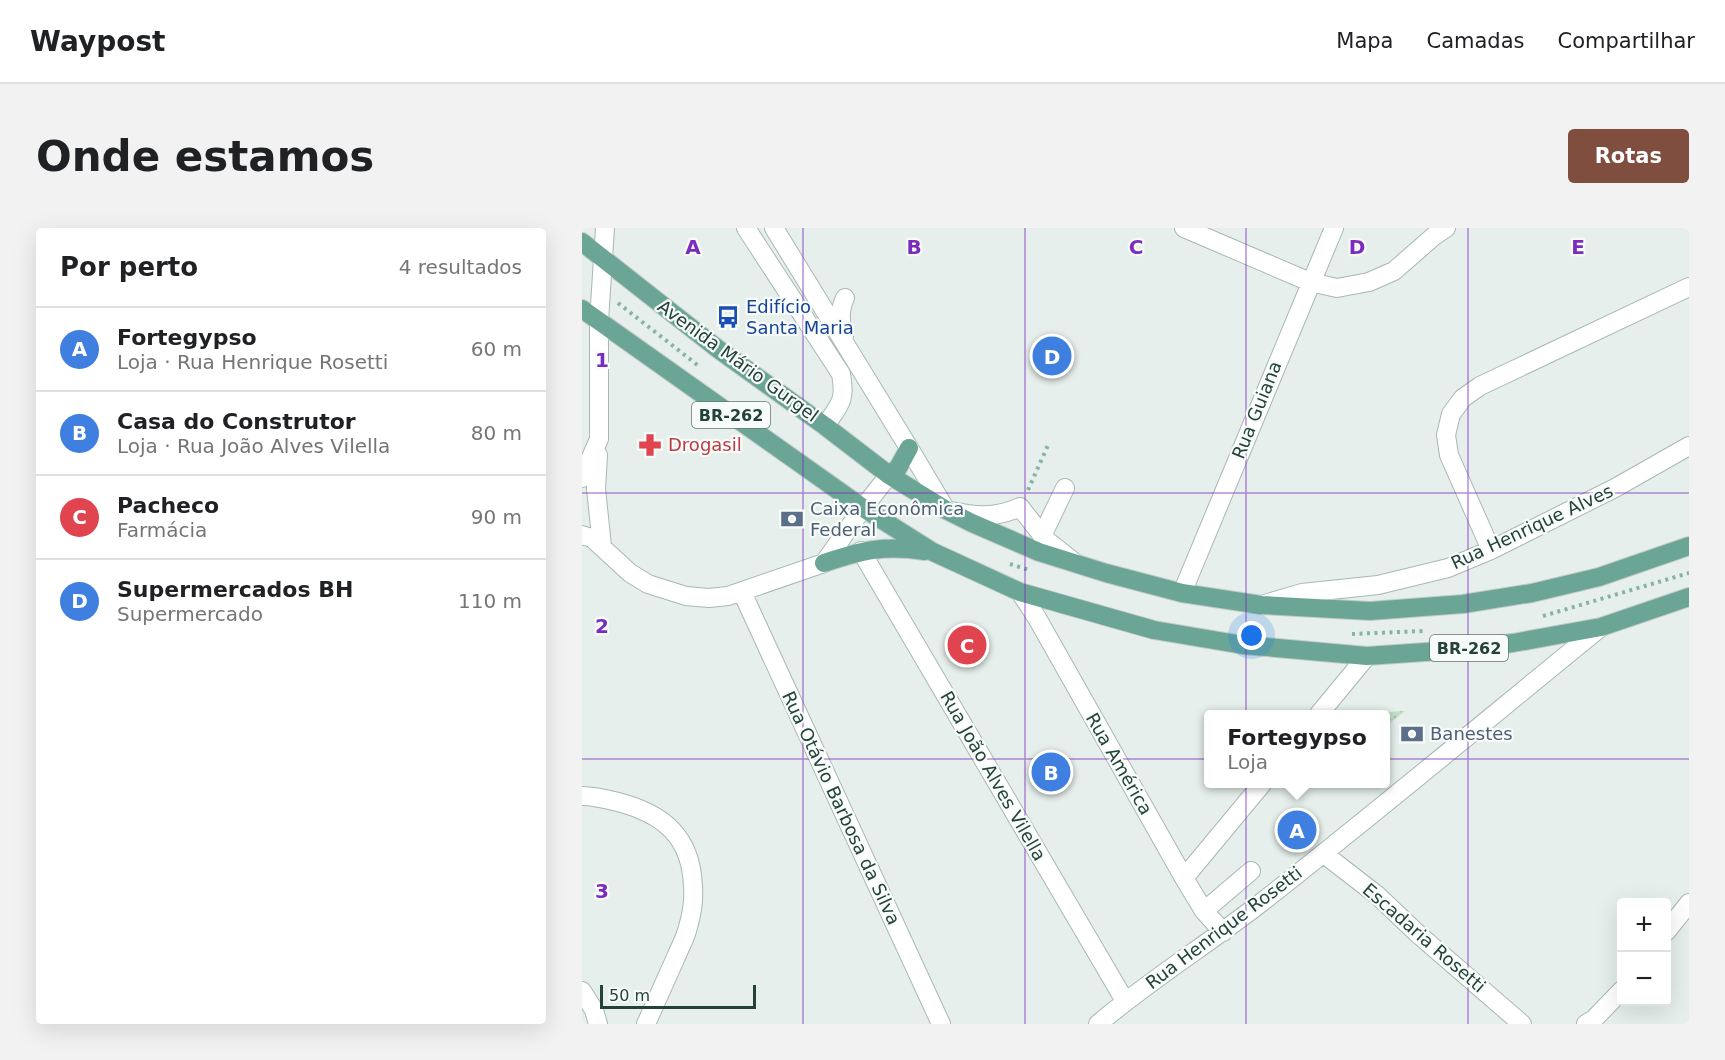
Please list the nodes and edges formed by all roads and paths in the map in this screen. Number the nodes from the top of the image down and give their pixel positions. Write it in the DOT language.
graph roads {
  1 [pos="605,228"];
  2 [pos="746,228"];
  3 [pos="774,228"];
  4 [pos="1184,228"];
  5 [pos="1334,228"];
  6 [pos="1446,228"];
  7 [pos="582,242"];
  8 [pos="603,259"];
  9 [pos="1310,282"];
  10 [pos="1689,287"];
  11 [pos="610,297"];
  12 [pos="846,298"];
  13 [pos="582,309"];
  14 [pos="599,321"];
  15 [pos="849,349"];
  16 [pos="704,370"];
  17 [pos="825,426"];
  18 [pos="599,439"];
  19 [pos="1049,443"];
  20 [pos="1689,446"];
  21 [pos="909,448"];
  22 [pos="889,475"];
  23 [pos="582,478"];
  24 [pos="1065,488"];
  25 [pos="1020,507"];
  26 [pos="862,508"];
  27 [pos="946,510"];
  28 [pos="582,535"];
  29 [pos="1042,536"];
  30 [pos="602,546"];
  31 [pos="1689,546"];
  32 [pos="1491,550"];
  33 [pos="861,551"];
  34 [pos="933,552"];
  35 [pos="1002,561"];
  36 [pos="824,563"];
  37 [pos="1076,564"];
  38 [pos="1035,572"];
  39 [pos="1689,573"];
  40 [pos="742,592"];
  41 [pos="1020,592"];
  42 [pos="1182,593"];
  43 [pos="1689,597"];
  44 [pos="1261,606"];
  45 [pos="1533,619"];
  46 [pos="1601,627"];
  47 [pos="1426,631"];
  48 [pos="1347,634"];
  49 [pos="1367,656"];
  50 [pos="1322,710"];
  51 [pos="1258,788"];
  52 [pos="582,796"];
  53 [pos="1324,854"];
  54 [pos="1251,871"];
  55 [pos="1184,878"];
  56 [pos="1689,903"];
  57 [pos="1204,911"];
  58 [pos="1671,926"];
  59 [pos="1223,932"];
  60 [pos="582,991"];
  61 [pos="1617,995"];
  62 [pos="1125,1000"];
  63 [pos="598,1024"];
  64 [pos="646,1024"];
  65 [pos="941,1024"];
  66 [pos="1098,1024"];
  67 [pos="1522,1024"];
  68 [pos="1586,1024"];
  1 -- 8 [label="street"];
  2 -- 17 [label="street"];
  3 -- 15 [label="street"];
  4 -- 9 [label="street"];
  5 -- 9 [label="street, Rua Guiana"];
  6 -- 9 [label="street"];
  7 -- 8 [label="main road, Avenida Mário Gurgel / BR-262"];
  8 -- 14 [label="street"];
  8 -- 17 [label="main road, Avenida Mário Gurgel / BR-262"];
  9 -- 42 [label="street, Rua Guiana"];
  10 -- 32 [label="street"];
  11 -- 16 [label="path"];
  12 -- 15 [label="street"];
  13 -- 14 [label="main road, BR-262"];
  14 -- 18 [label="street"];
  14 -- 26 [label="main road, BR-262"];
  15 -- 21 [label="street"];
  17 -- 22 [label="main road, Avenida Mário Gurgel / BR-262"];
  18 -- 23 [label="street"];
  18 -- 30 [label="street"];
  19 -- 25 [label="path"];
  20 -- 32 [label="street, Rua Henrique Alves"];
  21 -- 22 [label="main road"];
  21 -- 27 [label="street"];
  22 -- 26 [label="street"];
  22 -- 27 [label="main road, Avenida Mário Gurgel / BR-262"];
  24 -- 29 [label="street"];
  25 -- 27 [label="street"];
  25 -- 29 [label="street"];
  26 -- 34 [label="main road, BR-262"];
  26 -- 36 [label="street"];
  27 -- 37 [label="main road, Avenida Mário Gurgel / BR-262"];
  28 -- 30 [label="street"];
  29 -- 37 [label="street"];
  30 -- 40 [label="street"];
  31 -- 44 [label="main road, Avenida Mário Gurgel / BR-262"];
  32 -- 44 [label="street, Rua Henrique Alves"];
  33 -- 34 [label="main road"];
  33 -- 36 [label="main road"];
  33 -- 62 [label="street, Rua João Alves Vilella"];
  34 -- 41 [label="main road, BR-262"];
  35 -- 38 [label="path"];
  36 -- 40 [label="street"];
  37 -- 42 [label="main road, Avenida Mário Gurgel / BR-262"];
  39 -- 45 [label="path"];
  40 -- 65 [label="street, Rua Otávio Barbosa da Silva"];
  41 -- 49 [label="main road, BR-262"];
  41 -- 55 [label="street, Rua América"];
  42 -- 44 [label="main road, Avenida Mário Gurgel / BR-262"];
  43 -- 46 [label="main road, BR-262"];
  46 -- 49 [label="main road, BR-262"];
  46 -- 53 [label="street, Rua Henrique Rosetti"];
  47 -- 48 [label="path"];
  49 -- 50 [label="street"];
  51 -- 55 [label="street"];
  52 -- 64 [label="street"];
  53 -- 59 [label="street, Rua Henrique Rosetti"];
  53 -- 67 [label="street, Escadaria Rosetti"];
  54 -- 57 [label="street"];
  55 -- 57 [label="street, Rua América"];
  56 -- 58 [label="street"];
  57 -- 59 [label="street, Rua América"];
  59 -- 62 [label="street, Rua Henrique Rosetti"];
  60 -- 63 [label="street"];
  61 -- 68 [label="street"];
  62 -- 66 [label="street, Rua Henrique Rosetti"];
}
